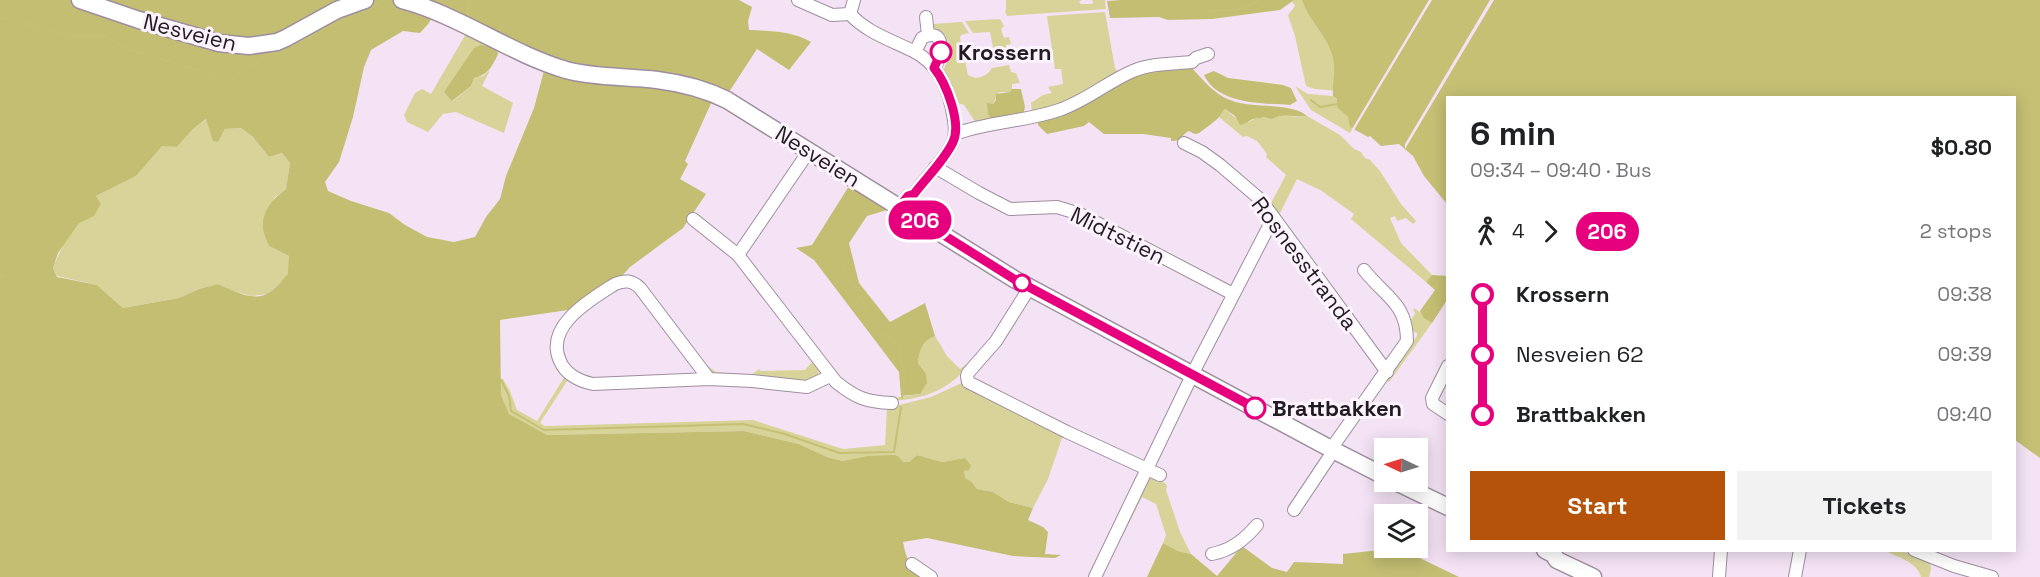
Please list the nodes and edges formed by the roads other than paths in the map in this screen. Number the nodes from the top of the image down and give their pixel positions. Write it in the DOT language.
graph roads {
  1 [pos="80,0"];
  2 [pos="365,0"];
  3 [pos="402,0"];
  4 [pos="798,0"];
  5 [pos="854,0"];
  6 [pos="850,14"];
  7 [pos="926,17"];
  8 [pos="928,35"];
  9 [pos="915,52"];
  10 [pos="1208,54"];
  11 [pos="934,68"];
  12 [pos="955,134"];
  13 [pos="1184,143"];
  14 [pos="809,151"];
  15 [pos="935,167"];
  16 [pos="903,209"];
  17 [pos="693,219"];
  18 [pos="1275,220"];
  19 [pos="738,255"];
  20 [pos="1364,270"];
  21 [pos="1030,287"];
  22 [pos="1233,294"];
  23 [pos="1446,370"];
  24 [pos="1387,372"];
  25 [pos="1192,375"];
  26 [pos="830,376"];
  27 [pos="709,379"];
  28 [pos="892,403"];
  29 [pos="1446,413"];
  30 [pos="1333,450"];
  31 [pos="1147,469"];
  32 [pos="1374,471"];
  33 [pos="1160,475"];
  34 [pos="1417,492"];
  35 [pos="1446,506"];
  36 [pos="1294,510"];
  37 [pos="1257,525"];
  38 [pos="1537,552"];
  39 [pos="1721,552"];
  40 [pos="1800,552"];
  41 [pos="1919,552"];
  42 [pos="1212,554"];
  43 [pos="1551,555"];
  44 [pos="912,564"];
  45 [pos="931,577"];
  46 [pos="1095,577"];
  47 [pos="1593,577"];
  48 [pos="1719,577"];
  49 [pos="1795,577"];
  50 [pos="1992,577"];
  1 -- 2 [label="main road, Nesveien"];
  3 -- 14 [label="main road, Nesveien"];
  4 -- 6 [label="street"];
  5 -- 6 [label="street"];
  6 -- 9 [label="street"];
  7 -- 8 [label="street"];
  8 -- 9 [label="street"];
  8 -- 11 [label="street"];
  9 -- 11 [label="street"];
  10 -- 12 [label="street"];
  11 -- 12 [label="street"];
  12 -- 15 [label="street"];
  13 -- 18 [label="street, Rosnesstranda"];
  14 -- 16 [label="main road, Nesveien"];
  14 -- 19 [label="street"];
  15 -- 16 [label="street"];
  15 -- 22 [label="street, Midtstien"];
  16 -- 21 [label="main road, Nesveien"];
  17 -- 19 [label="street"];
  18 -- 22 [label="street"];
  18 -- 24 [label="street, Rosnesstranda"];
  19 -- 26 [label="street"];
  20 -- 24 [label="street"];
  21 -- 25 [label="main road, Nesveien"];
  21 -- 31 [label="street"];
  22 -- 25 [label="street"];
  23 -- 29 [label="street"];
  24 -- 30 [label="street"];
  25 -- 30 [label="main road, Nesveien"];
  25 -- 31 [label="street"];
  26 -- 27 [label="street"];
  26 -- 28 [label="street"];
  27 -- 27 [label="street"];
  30 -- 32 [label="main road, Nesveien"];
  30 -- 36 [label="street"];
  31 -- 33 [label="street"];
  31 -- 46 [label="street"];
  34 -- 35 [label="main road"];
  37 -- 42 [label="street"];
  38 -- 43 [label="main road"];
  39 -- 48 [label="street"];
  40 -- 49 [label="street"];
  41 -- 50 [label="street"];
  43 -- 47 [label="main road"];
  44 -- 45 [label="street"];
}
